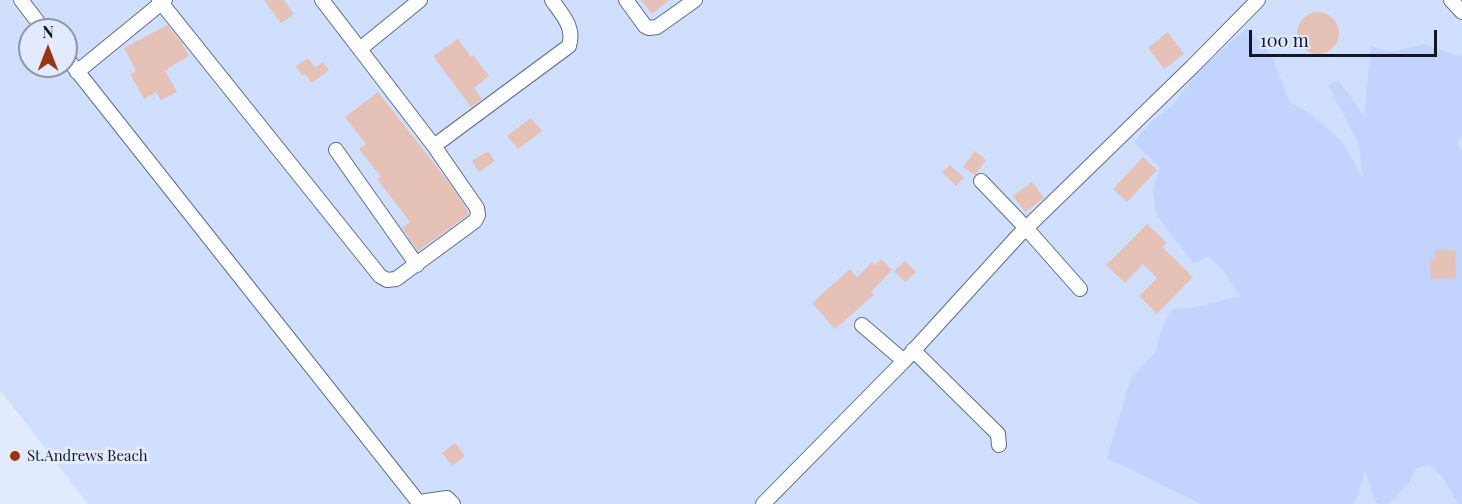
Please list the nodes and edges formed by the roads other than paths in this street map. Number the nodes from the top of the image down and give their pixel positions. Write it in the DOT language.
graph roads {
  1 [pos="21,0"];
  2 [pos="322,0"];
  3 [pos="420,0"];
  4 [pos="552,0"];
  5 [pos="626,0"];
  6 [pos="695,0"];
  7 [pos="1258,0"];
  8 [pos="1451,0"];
  9 [pos="162,1"];
  10 [pos="1462,12"];
  11 [pos="35,18"];
  12 [pos="360,49"];
  13 [pos="78,71"];
  14 [pos="78,73"];
  15 [pos="434,146"];
  16 [pos="336,150"];
  17 [pos="981,181"];
  18 [pos="1026,228"];
  19 [pos="417,265"];
  20 [pos="1080,289"];
  21 [pos="862,325"];
  22 [pos="913,350"];
  23 [pos="904,361"];
  24 [pos="999,445"];
  25 [pos="420,503"];
  26 [pos="453,504"];
  27 [pos="763,504"];
  1 -- 11 [label="street"];
  2 -- 12 [label="street"];
  3 -- 12 [label="street"];
  4 -- 15 [label="street"];
  5 -- 6 [label="street"];
  7 -- 18 [label="street"];
  8 -- 10 [label="street"];
  9 -- 13 [label="street"];
  9 -- 19 [label="street"];
  12 -- 15 [label="street"];
  14 -- 25 [label="street"];
  15 -- 19 [label="street"];
  16 -- 19 [label="street"];
  17 -- 18 [label="street"];
  18 -- 20 [label="street"];
  18 -- 22 [label="street"];
  21 -- 23 [label="street"];
  22 -- 23 [label="street"];
  22 -- 24 [label="street"];
  23 -- 27 [label="street"];
  25 -- 26 [label="street"];
}
